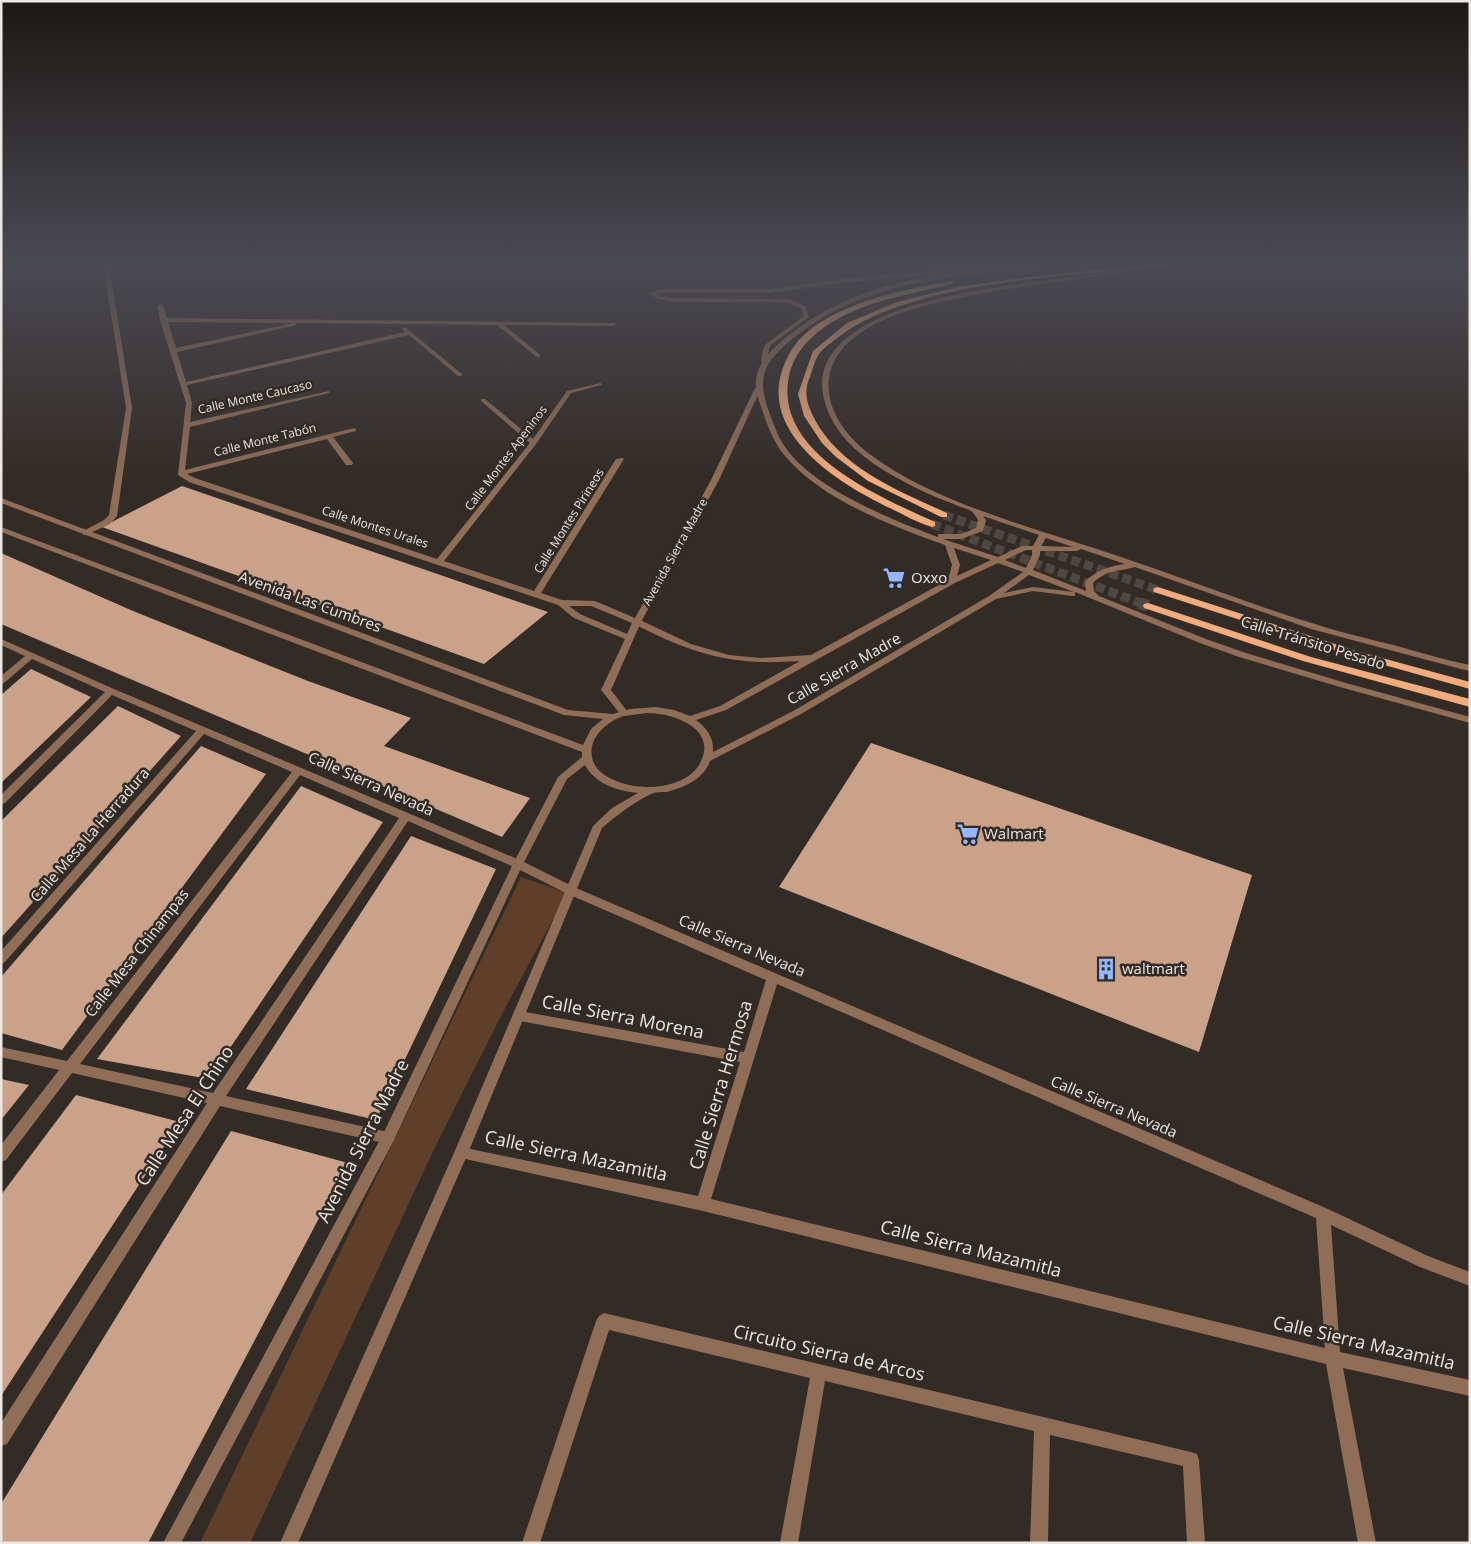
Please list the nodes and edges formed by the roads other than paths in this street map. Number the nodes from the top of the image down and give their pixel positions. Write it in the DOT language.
graph roads {
  1 [pos="118,336"];
  2 [pos="168,336"];
  3 [pos="242,336"];
  4 [pos="401,336"];
  5 [pos="413,336"];
  6 [pos="514,336"];
  7 [pos="780,336"];
  8 [pos="792,336"];
  9 [pos="809,336"];
  10 [pos="832,336"];
  11 [pos="854,336"];
  12 [pos="172,351"];
  13 [pos="538,356"];
  14 [pos="764,362"];
  15 [pos="460,375"];
  16 [pos="184,384"];
  17 [pos="599,384"];
  18 [pos="758,388"];
  19 [pos="327,392"];
  20 [pos="483,400"];
  21 [pos="188,425"];
  22 [pos="354,430"];
  23 [pos="330,436"];
  24 [pos="534,443"];
  25 [pos="620,459"];
  26 [pos="349,463"];
  27 [pos="181,473"];
  28 [pos="1,500"];
  29 [pos="975,510"];
  30 [pos="944,515"];
  31 [pos="932,524"];
  32 [pos="1,529"];
  33 [pos="86,533"];
  34 [pos="923,533"];
  35 [pos="1044,534"];
  36 [pos="949,544"];
  37 [pos="1036,547"];
  38 [pos="1091,550"];
  39 [pos="999,560"];
  40 [pos="440,561"];
  41 [pos="1135,565"];
  42 [pos="1029,571"];
  43 [pos="952,581"];
  44 [pos="1158,590"];
  45 [pos="536,594"];
  46 [pos="992,598"];
  47 [pos="1097,599"];
  48 [pos="561,603"];
  49 [pos="1148,606"];
  50 [pos="636,622"];
  51 [pos="629,638"];
  52 [pos="1,642"];
  53 [pos="31,655"];
  54 [pos="816,657"];
  55 [pos="1470,668"];
  56 [pos="1,681"];
  57 [pos="1470,686"];
  58 [pos="111,692"];
  59 [pos="1470,703"];
  60 [pos="624,713"];
  61 [pos="614,718"];
  62 [pos="690,719"];
  63 [pos="1470,720"];
  64 [pos="202,730"];
  65 [pos="586,755"];
  66 [pos="707,758"];
  67 [pos="299,770"];
  68 [pos="649,791"];
  69 [pos="1,801"];
  70 [pos="405,818"];
  71 [pos="518,864"];
  72 [pos="572,891"];
  73 [pos="1,960"];
  74 [pos="773,977"];
  75 [pos="520,1016"];
  76 [pos="1,1052"];
  77 [pos="749,1058"];
  78 [pos="70,1067"];
  79 [pos="216,1099"];
  80 [pos="388,1138"];
  81 [pos="461,1153"];
  82 [pos="1,1156"];
  83 [pos="703,1204"];
  84 [pos="1323,1214"];
  85 [pos="1470,1280"];
  86 [pos="1333,1358"];
  87 [pos="819,1371"];
  88 [pos="1470,1388"];
  89 [pos="1042,1424"];
  90 [pos="1,1438"];
  91 [pos="172,1543"];
  92 [pos="288,1543"];
  93 [pos="531,1543"];
  94 [pos="788,1543"];
  95 [pos="1039,1543"];
  96 [pos="1196,1543"];
  97 [pos="1367,1543"];
  1 -- 33 [label="street"];
  2 -- 12 [label="street"];
  3 -- 12 [label="street"];
  4 -- 16 [label="street"];
  5 -- 15 [label="street"];
  6 -- 13 [label="street"];
  7 -- 14 [label="street, Avenida Sierra Madre"];
  8 -- 14 [label="street"];
  9 -- 31 [label="main road"];
  10 -- 30 [label="main road"];
  11 -- 29 [label="street"];
  12 -- 16 [label="street"];
  14 -- 18 [label="street, Avenida Sierra Madre"];
  16 -- 21 [label="street"];
  17 -- 24 [label="street, Calle Montes Apeninos"];
  18 -- 34 [label="street"];
  18 -- 50 [label="street, Avenida Sierra Madre"];
  19 -- 21 [label="street, Calle Monte Caucaso"];
  20 -- 24 [label="street"];
  21 -- 27 [label="street"];
  22 -- 23 [label="street, Calle Monte Tabón"];
  23 -- 26 [label="street"];
  23 -- 27 [label="street, Calle Monte Tabón"];
  24 -- 40 [label="street, Calle Montes Apeninos"];
  25 -- 45 [label="street, Calle Montes Pirineos"];
  27 -- 40 [label="street, Calle Montes Urales"];
  28 -- 33 [label="street, Avenida Las Cumbres"];
  29 -- 34 [label="street"];
  29 -- 35 [label="street"];
  32 -- 65 [label="street"];
  33 -- 61 [label="street, Avenida Las Cumbres"];
  34 -- 36 [label="street"];
  35 -- 37 [label="street"];
  35 -- 38 [label="street"];
  36 -- 39 [label="street"];
  36 -- 43 [label="street"];
  37 -- 38 [label="street, Calle Sierra Madre"];
  37 -- 39 [label="street, Calle Sierra Madre"];
  37 -- 42 [label="street"];
  38 -- 41 [label="street"];
  39 -- 42 [label="street"];
  39 -- 43 [label="street, Calle Sierra Madre"];
  40 -- 45 [label="street, Calle Montes Urales"];
  41 -- 47 [label="street"];
  41 -- 55 [label="street"];
  42 -- 46 [label="street"];
  42 -- 47 [label="street"];
  43 -- 54 [label="street, Calle Sierra Madre"];
  44 -- 57 [label="main road, Calle Tránsito Pesado"];
  45 -- 48 [label="street, Calle Montes Urales"];
  46 -- 47 [label="street"];
  46 -- 66 [label="street, Calle Sierra Madre"];
  47 -- 63 [label="street"];
  48 -- 50 [label="street, Calle Montes Urales"];
  48 -- 51 [label="street, Calle Montes Urales"];
  49 -- 59 [label="main road, Calle Tránsito Pesado"];
  50 -- 51 [label="street, Avenida Sierra Madre"];
  50 -- 54 [label="street, Calle Montes Urales"];
  51 -- 60 [label="street, Avenida Sierra Madre"];
  52 -- 53 [label="street, Calle Sierra Nevada"];
  53 -- 56 [label="street"];
  53 -- 58 [label="street, Calle Sierra Nevada"];
  54 -- 62 [label="street, Calle Sierra Madre"];
  58 -- 64 [label="street, Calle Sierra Nevada"];
  58 -- 69 [label="street"];
  60 -- 61 [label="street"];
  60 -- 62 [label="street"];
  61 -- 65 [label="street"];
  62 -- 66 [label="street"];
  64 -- 67 [label="street, Calle Sierra Nevada"];
  64 -- 73 [label="street, Calle Mesa La Herradura"];
  65 -- 68 [label="street"];
  65 -- 71 [label="street, Avenida Sierra Madre"];
  66 -- 68 [label="street"];
  67 -- 70 [label="street, Calle Sierra Nevada"];
  67 -- 78 [label="street, Calle Mesa Chinampas"];
  68 -- 72 [label="street"];
  70 -- 71 [label="street, Calle Sierra Nevada"];
  70 -- 79 [label="street, Calle Mesa El Chino"];
  71 -- 72 [label="street, Calle Sierra Nevada"];
  71 -- 80 [label="street, Avenida Sierra Madre"];
  72 -- 74 [label="street, Calle Sierra Nevada"];
  72 -- 75 [label="street"];
  74 -- 77 [label="street, Calle Sierra Hermosa"];
  74 -- 84 [label="street, Calle Sierra Nevada"];
  75 -- 77 [label="street, Calle Sierra Morena"];
  75 -- 81 [label="street"];
  76 -- 78 [label="street"];
  77 -- 83 [label="street, Calle Sierra Hermosa"];
  78 -- 79 [label="street"];
  78 -- 82 [label="street, Calle Mesa Chinampas"];
  79 -- 80 [label="street"];
  79 -- 90 [label="street, Calle Mesa El Chino"];
  80 -- 91 [label="street, Avenida Sierra Madre"];
  81 -- 83 [label="street, Calle Sierra Mazamitla"];
  81 -- 92 [label="street"];
  83 -- 86 [label="street, Calle Sierra Mazamitla"];
  84 -- 85 [label="street, Calle Sierra Nevada"];
  84 -- 86 [label="street"];
  86 -- 88 [label="street, Calle Sierra Mazamitla"];
  86 -- 97 [label="street"];
  87 -- 89 [label="street, Circuito Sierra de Arcos"];
  87 -- 93 [label="street, Circuito Sierra de Arcos"];
  87 -- 94 [label="street"];
  89 -- 95 [label="street"];
  89 -- 96 [label="street, Circuito Sierra de Arcos"];
}
